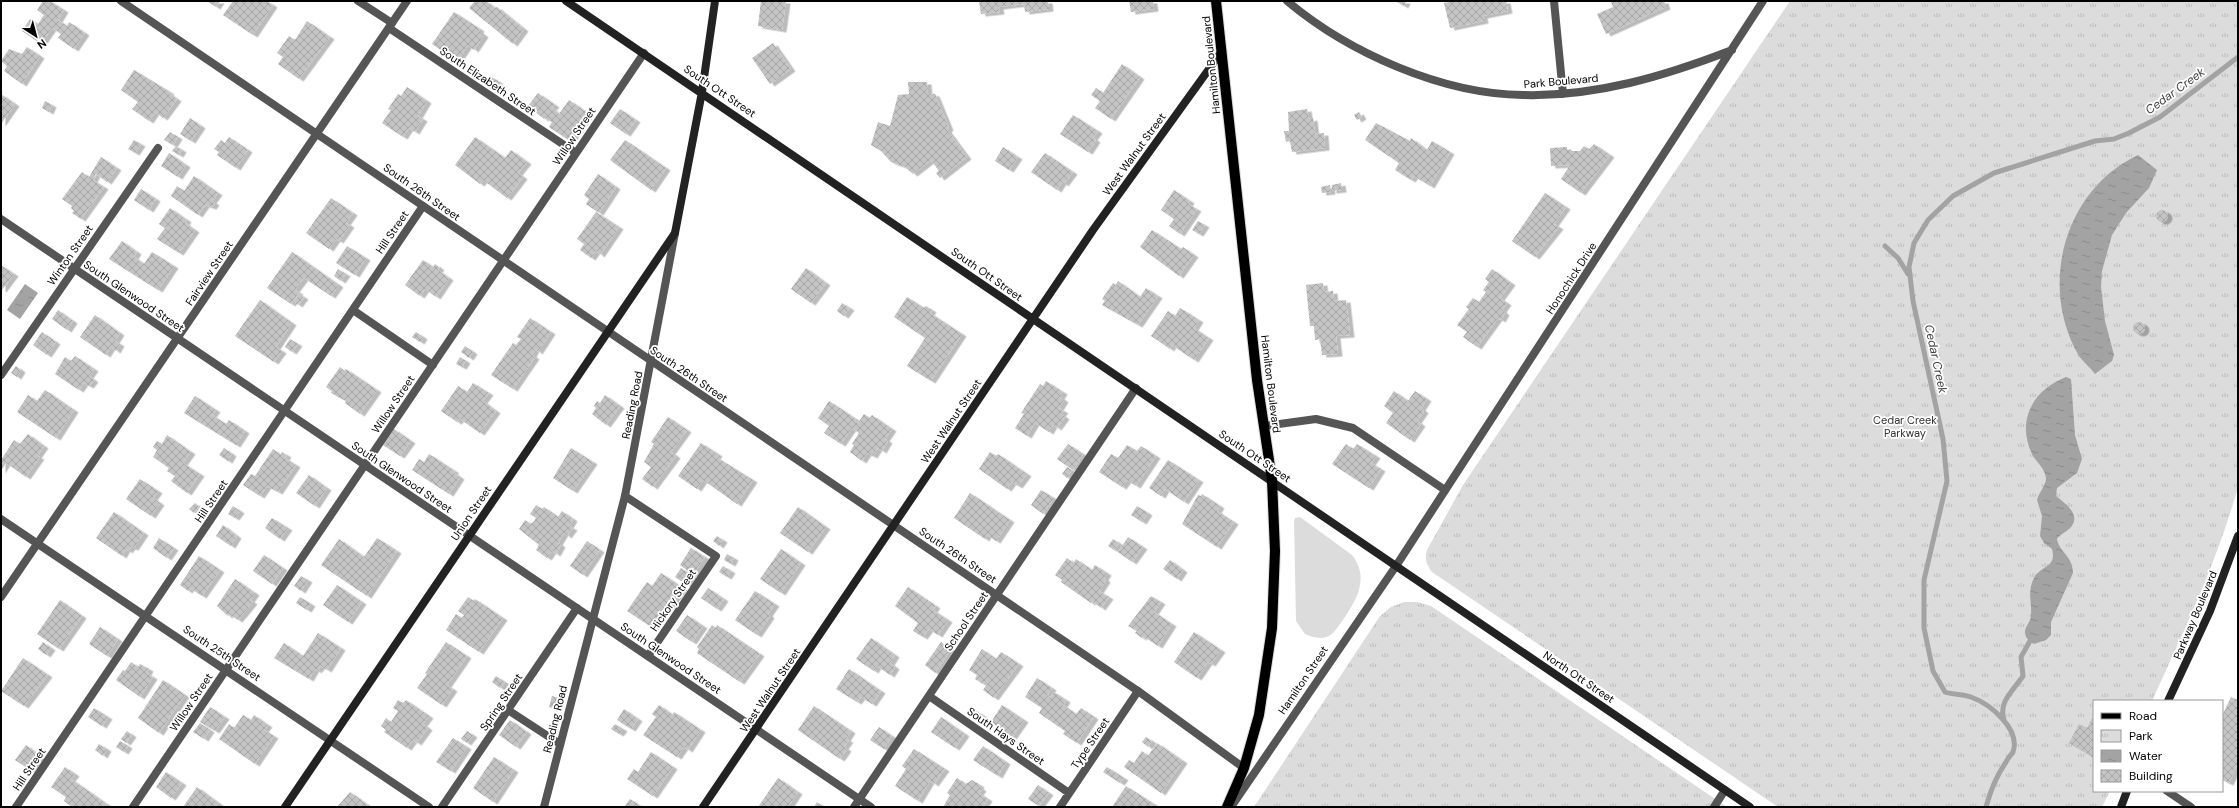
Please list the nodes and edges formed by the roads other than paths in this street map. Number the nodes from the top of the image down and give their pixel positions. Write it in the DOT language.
graph roads {
  1 [pos="121,1"];
  2 [pos="358,1"];
  3 [pos="407,1"];
  4 [pos="566,1"];
  5 [pos="715,1"];
  6 [pos="1216,1"];
  7 [pos="1287,1"];
  8 [pos="1554,1"];
  9 [pos="1763,1"];
  10 [pos="390,25"];
  11 [pos="1732,50"];
  12 [pos="1222,51"];
  13 [pos="644,53"];
  14 [pos="702,92"];
  15 [pos="1564,94"];
  16 [pos="317,133"];
  17 [pos="158,148"];
  18 [pos="576,153"];
  19 [pos="423,206"];
  20 [pos="1,219"];
  21 [pos="675,233"];
  22 [pos="503,261"];
  23 [pos="73,268"];
  24 [pos="353,310"];
  25 [pos="1033,319"];
  26 [pos="607,332"];
  27 [pos="177,339"];
  28 [pos="651,362"];
  29 [pos="433,364"];
  30 [pos="1,375"];
  31 [pos="1136,388"];
  32 [pos="285,411"];
  33 [pos="1264,426"];
  34 [pos="365,465"];
  35 [pos="1272,480"];
  36 [pos="1445,490"];
  37 [pos="625,496"];
  38 [pos="1,519"];
  39 [pos="894,526"];
  40 [pos="469,535"];
  41 [pos="2238,539"];
  42 [pos="37,544"];
  43 [pos="1396,566"];
  44 [pos="997,595"];
  45 [pos="1,596"];
  46 [pos="577,608"];
  47 [pos="146,615"];
  48 [pos="593,619"];
  49 [pos="648,656"];
  50 [pos="226,670"];
  51 [pos="1138,691"];
  52 [pos="929,696"];
  53 [pos="2168,700"];
  54 [pos="508,710"];
  55 [pos="756,729"];
  56 [pos="330,740"];
  57 [pos="560,744"];
  58 [pos="1244,768"];
  59 [pos="1725,790"];
  60 [pos="2127,792"];
  61 [pos="2168,792"];
  62 [pos="1070,793"];
  63 [pos="860,799"];
  64 [pos="16,807"];
  65 [pos="133,807"];
  66 [pos="285,807"];
  67 [pos="429,807"];
  68 [pos="442,807"];
  69 [pos="544,807"];
  70 [pos="703,807"];
  71 [pos="854,807"];
  72 [pos="872,807"];
  73 [pos="1060,807"];
  74 [pos="1227,807"];
  75 [pos="1231,807"];
  76 [pos="1714,807"];
  77 [pos="1750,807"];
  78 [pos="2121,807"];
  79 [pos="2191,807"];
  1 -- 16 [label="street, South 26th Street"];
  2 -- 10 [label="street, South Elizabeth Street"];
  3 -- 10 [label="street, Fairview Street"];
  4 -- 13 [label="street, South Ott Street"];
  5 -- 14 [label="street, Reading Road"];
  6 -- 12 [label="main road, Hamilton Boulevard"];
  7 -- 15 [label="street, Park Boulevard"];
  8 -- 15 [label="street"];
  9 -- 11 [label="street, Honochick Drive"];
  10 -- 16 [label="street, Fairview Street"];
  10 -- 18 [label="street, South Elizabeth Street"];
  11 -- 15 [label="street, Park Boulevard"];
  11 -- 36 [label="street, Honochick Drive"];
  12 -- 25 [label="street, West Walnut Street"];
  12 -- 33 [label="main road, Hamilton Boulevard"];
  13 -- 14 [label="street, South Ott Street"];
  13 -- 18 [label="street, Willow Street"];
  14 -- 21 [label="street, Reading Road"];
  14 -- 25 [label="street, South Ott Street"];
  16 -- 19 [label="street, South 26th Street"];
  16 -- 27 [label="street, Fairview Street"];
  17 -- 23 [label="street, Winton Street"];
  18 -- 22 [label="street, Willow Street"];
  19 -- 22 [label="street, South 26th Street"];
  19 -- 24 [label="street, Hill Street"];
  20 -- 23 [label="street, South Glenwood Street"];
  21 -- 26 [label="street, Union Street"];
  21 -- 28 [label="street, Reading Road"];
  22 -- 26 [label="street, South 26th Street"];
  22 -- 29 [label="street, Willow Street"];
  23 -- 27 [label="street, South Glenwood Street"];
  23 -- 30 [label="street, Winton Street"];
  24 -- 29 [label="street"];
  24 -- 32 [label="street, Hill Street"];
  25 -- 31 [label="street, South Ott Street"];
  25 -- 39 [label="street, West Walnut Street"];
  26 -- 28 [label="street, South 26th Street"];
  26 -- 40 [label="street, Union Street"];
  27 -- 32 [label="street, South Glenwood Street"];
  27 -- 42 [label="street, Fairview Street"];
  28 -- 37 [label="street, Reading Road"];
  28 -- 39 [label="street, South 26th Street"];
  29 -- 34 [label="street, Willow Street"];
  31 -- 35 [label="street, South Ott Street"];
  31 -- 44 [label="street, School Street"];
  32 -- 34 [label="street, South Glenwood Street"];
  32 -- 47 [label="street, Hill Street"];
  33 -- 35 [label="main road, Hamilton Boulevard"];
  33 -- 36 [label="street"];
  34 -- 40 [label="street, South Glenwood Street"];
  34 -- 50 [label="street, Willow Street"];
  35 -- 43 [label="street, South Ott Street"];
  35 -- 58 [label="main road, Hamilton Boulevard"];
  36 -- 43 [label="street, Honochick Drive"];
  37 -- 48 [label="street, Reading Road"];
  37 -- 49 [label="street, Hickory Street"];
  38 -- 42 [label="street, South 25th Street"];
  39 -- 44 [label="street, South 26th Street"];
  39 -- 55 [label="street, West Walnut Street"];
  40 -- 46 [label="street, South Glenwood Street"];
  40 -- 56 [label="street, Union Street"];
  41 -- 53 [label="street, Parkway Boulevard"];
  42 -- 45 [label="street, Fairview Street"];
  42 -- 47 [label="street, South 25th Street"];
  43 -- 59 [label="street, North Ott Street"];
  43 -- 75 [label="street, Hamilton Street"];
  44 -- 51 [label="street, South 26th Street"];
  44 -- 52 [label="street, School Street"];
  46 -- 48 [label="street, South Glenwood Street"];
  46 -- 54 [label="street, Spring Street"];
  47 -- 50 [label="street, South 25th Street"];
  47 -- 64 [label="street, Hill Street"];
  48 -- 49 [label="street, South Glenwood Street"];
  48 -- 57 [label="street, Reading Road"];
  49 -- 55 [label="street, South Glenwood Street"];
  50 -- 56 [label="street, South 25th Street"];
  50 -- 65 [label="street, Willow Street"];
  51 -- 58 [label="street, South 26th Street"];
  51 -- 62 [label="street, Type Street"];
  52 -- 62 [label="street, South Hays Street"];
  52 -- 63 [label="street, School Street"];
  54 -- 57 [label="street"];
  54 -- 68 [label="street, Spring Street"];
  55 -- 63 [label="street, South Glenwood Street"];
  55 -- 70 [label="street, West Walnut Street"];
  56 -- 66 [label="street, Union Street"];
  56 -- 67 [label="street, South 25th Street"];
  57 -- 69 [label="street, Reading Road"];
  58 -- 74 [label="main road"];
  59 -- 76 [label="street"];
  59 -- 77 [label="street, North Ott Street"];
  60 -- 78 [label="street"];
  61 -- 79 [label="street"];
  62 -- 73 [label="street, Type Street"];
  63 -- 71 [label="street, School Street"];
  63 -- 72 [label="street, South Glenwood Street"];
}
